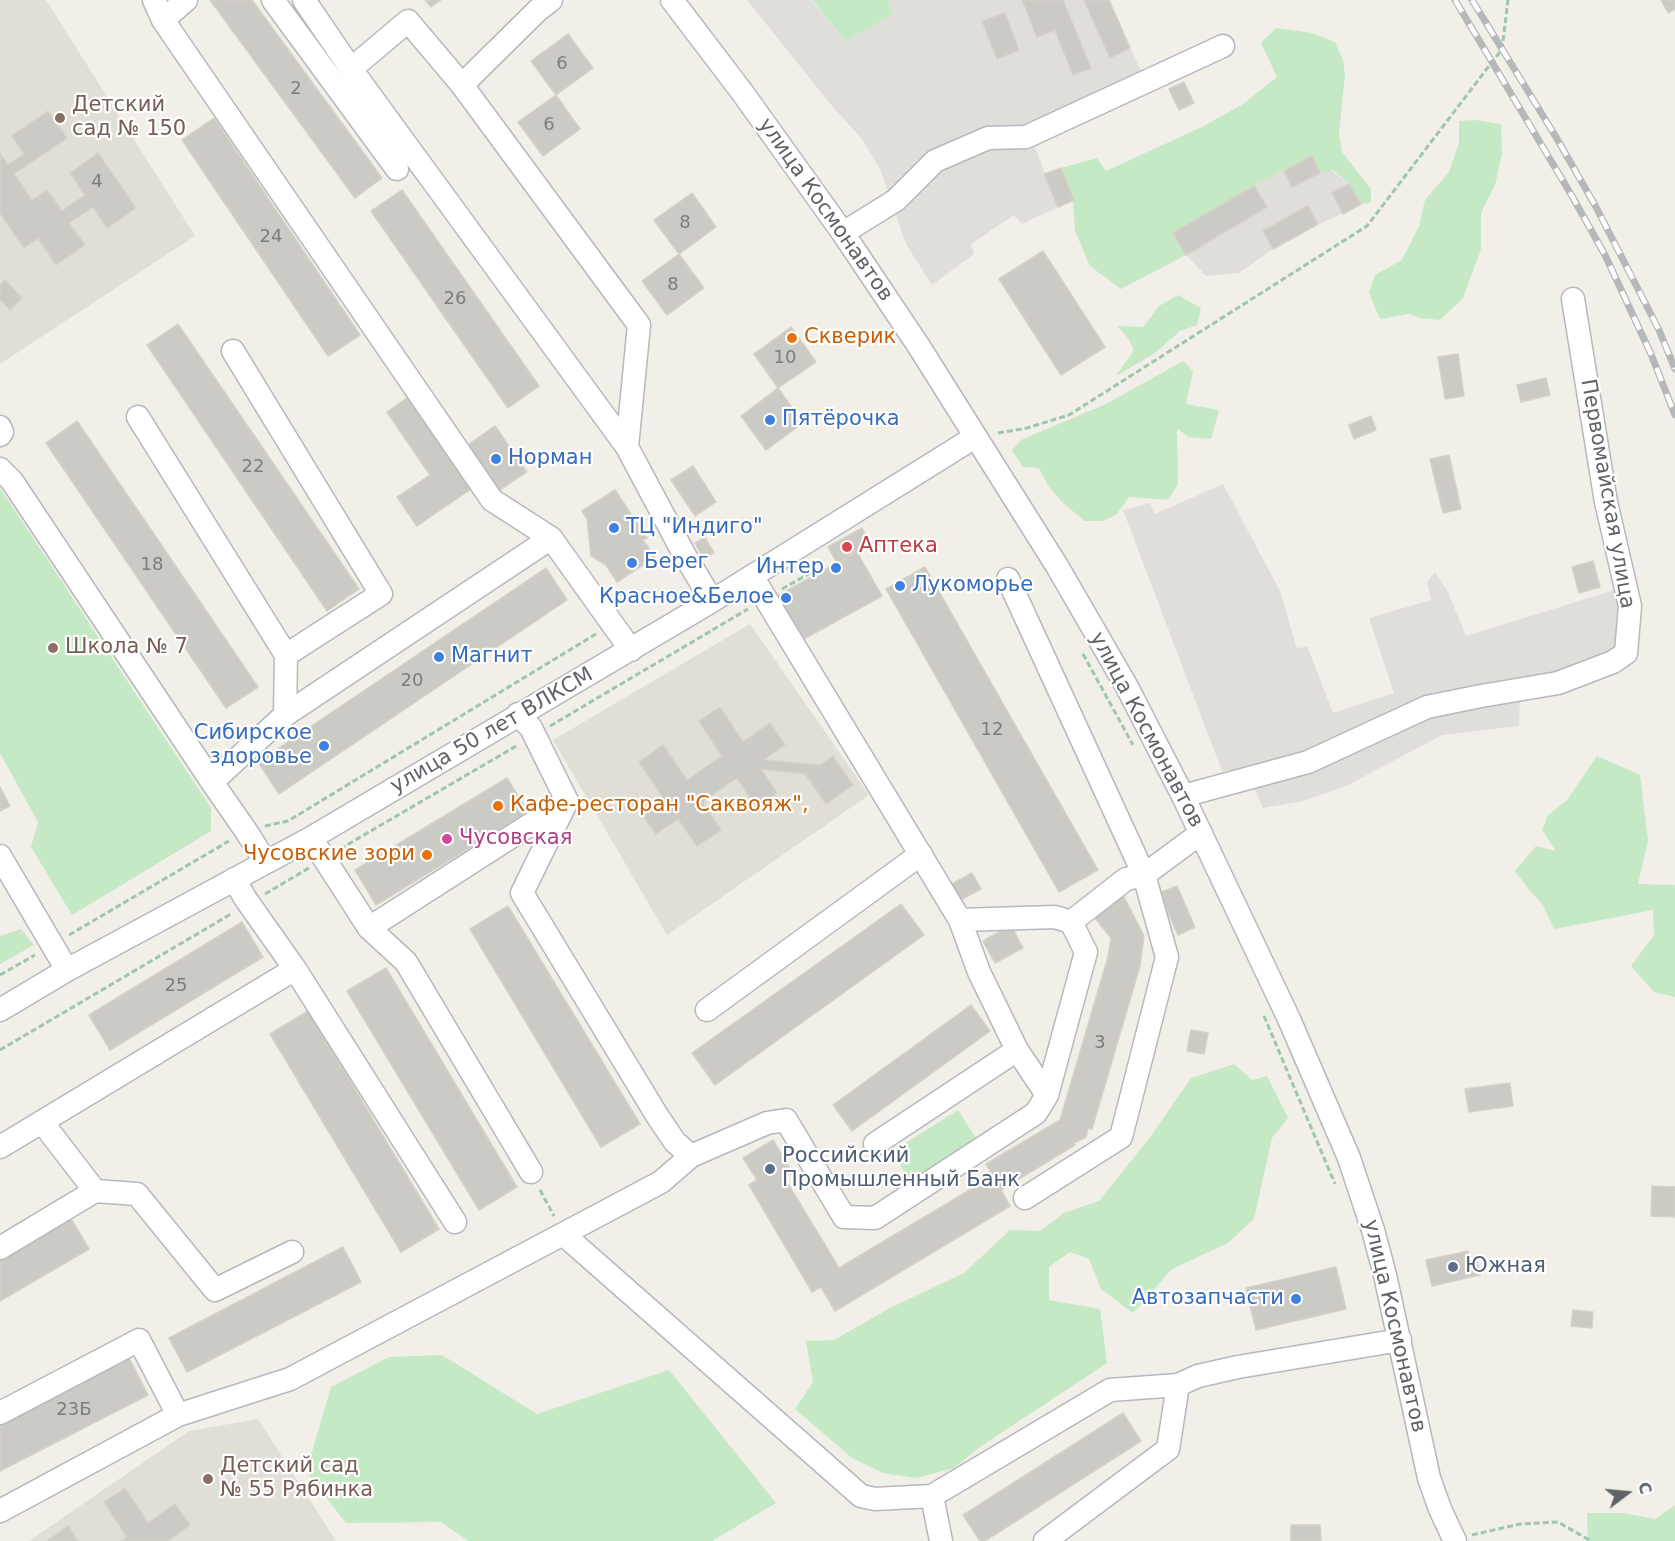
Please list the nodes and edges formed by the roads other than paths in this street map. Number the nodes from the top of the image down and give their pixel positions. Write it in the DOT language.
graph roads {
  1 [pos="186,0"];
  2 [pos="273,0"];
  3 [pos="304,0"];
  4 [pos="551,0"];
  5 [pos="672,0"];
  6 [pos="159,10"];
  7 [pos="1224,46"];
  8 [pos="351,69"];
  9 [pos="462,85"];
  10 [pos="397,168"];
  11 [pos="843,233"];
  12 [pos="1573,299"];
  13 [pos="233,351"];
  14 [pos="138,417"];
  15 [pos="0,427"];
  16 [pos="0,435"];
  17 [pos="975,437"];
  18 [pos="627,447"];
  19 [pos="0,469"];
  20 [pos="551,538"];
  21 [pos="752,576"];
  22 [pos="1008,579"];
  23 [pos="712,601"];
  24 [pos="631,650"];
  25 [pos="286,655"];
  26 [pos="518,714"];
  27 [pos="285,715"];
  28 [pos="212,782"];
  29 [pos="1183,796"];
  30 [pos="567,801"];
  31 [pos="1201,833"];
  32 [pos="310,838"];
  33 [pos="921,854"];
  34 [pos="0,856"];
  35 [pos="265,861"];
  36 [pos="1144,875"];
  37 [pos="234,879"];
  38 [pos="960,920"];
  39 [pos="1071,922"];
  40 [pos="369,928"];
  41 [pos="295,969"];
  42 [pos="67,970"];
  43 [pos="0,1010"];
  44 [pos="707,1010"];
  45 [pos="1017,1050"];
  46 [pos="1047,1095"];
  47 [pos="42,1122"];
  48 [pos="875,1143"];
  49 [pos="0,1147"];
  50 [pos="691,1156"];
  51 [pos="531,1172"];
  52 [pos="95,1191"];
  53 [pos="1025,1198"];
  54 [pos="455,1222"];
  55 [pos="563,1234"];
  56 [pos="0,1248"];
  57 [pos="292,1252"];
  58 [pos="1400,1340"];
  59 [pos="1178,1385"];
  60 [pos="0,1413"];
  61 [pos="178,1415"];
  62 [pos="933,1496"];
  63 [pos="0,1511"];
  64 [pos="1461,1539"];
  65 [pos="941,1541"];
  66 [pos="1045,1541"];
  1 -- 6 [label="street"];
  2 -- 10 [label="street"];
  3 -- 8 [label="street"];
  4 -- 9 [label="street"];
  5 -- 11 [label="street, улица Космонавтов"];
  6 -- 20 [label="street"];
  7 -- 11 [label="street"];
  8 -- 9 [label="street"];
  8 -- 18 [label="street"];
  9 -- 18 [label="street"];
  11 -- 17 [label="street, улица Космонавтов"];
  12 -- 29 [label="street, Первомайская улица"];
  13 -- 25 [label="street"];
  14 -- 25 [label="street"];
  15 -- 16 [label="street"];
  17 -- 21 [label="street, улица 50 лет ВЛКСМ"];
  17 -- 29 [label="street, улица Космонавтов"];
  18 -- 23 [label="street"];
  19 -- 28 [label="street"];
  20 -- 24 [label="street"];
  20 -- 27 [label="street"];
  21 -- 23 [label="street, улица 50 лет ВЛКСМ"];
  21 -- 33 [label="street"];
  22 -- 36 [label="street"];
  23 -- 24 [label="street, улица 50 лет ВЛКСМ"];
  24 -- 26 [label="street, улица 50 лет ВЛКСМ"];
  25 -- 27 [label="street"];
  26 -- 30 [label="street"];
  26 -- 32 [label="street, улица 50 лет ВЛКСМ"];
  27 -- 28 [label="street"];
  28 -- 35 [label="street"];
  29 -- 31 [label="street, улица Космонавтов"];
  30 -- 40 [label="street"];
  30 -- 50 [label="street"];
  31 -- 36 [label="street"];
  31 -- 58 [label="street, улица Космонавтов"];
  32 -- 35 [label="street, улица 50 лет ВЛКСМ"];
  32 -- 40 [label="street"];
  33 -- 38 [label="street"];
  33 -- 44 [label="street"];
  34 -- 42 [label="street"];
  35 -- 37 [label="street, улица 50 лет ВЛКСМ"];
  36 -- 39 [label="street"];
  36 -- 53 [label="street"];
  37 -- 41 [label="street"];
  37 -- 42 [label="street, улица 50 лет ВЛКСМ"];
  38 -- 39 [label="street"];
  38 -- 45 [label="street"];
  39 -- 46 [label="street"];
  40 -- 51 [label="street"];
  41 -- 47 [label="street"];
  41 -- 54 [label="street"];
  42 -- 43 [label="street, улица 50 лет ВЛКСМ"];
  45 -- 46 [label="street"];
  45 -- 48 [label="street"];
  46 -- 50 [label="street"];
  47 -- 49 [label="street"];
  47 -- 52 [label="street"];
  50 -- 55 [label="street"];
  52 -- 56 [label="street"];
  52 -- 57 [label="street"];
  55 -- 61 [label="street"];
  55 -- 62 [label="street"];
  58 -- 59 [label="street"];
  58 -- 64 [label="street, улица Космонавтов"];
  59 -- 62 [label="street"];
  59 -- 66 [label="street"];
  60 -- 61 [label="street"];
  61 -- 63 [label="street"];
  62 -- 65 [label="street"];
}
